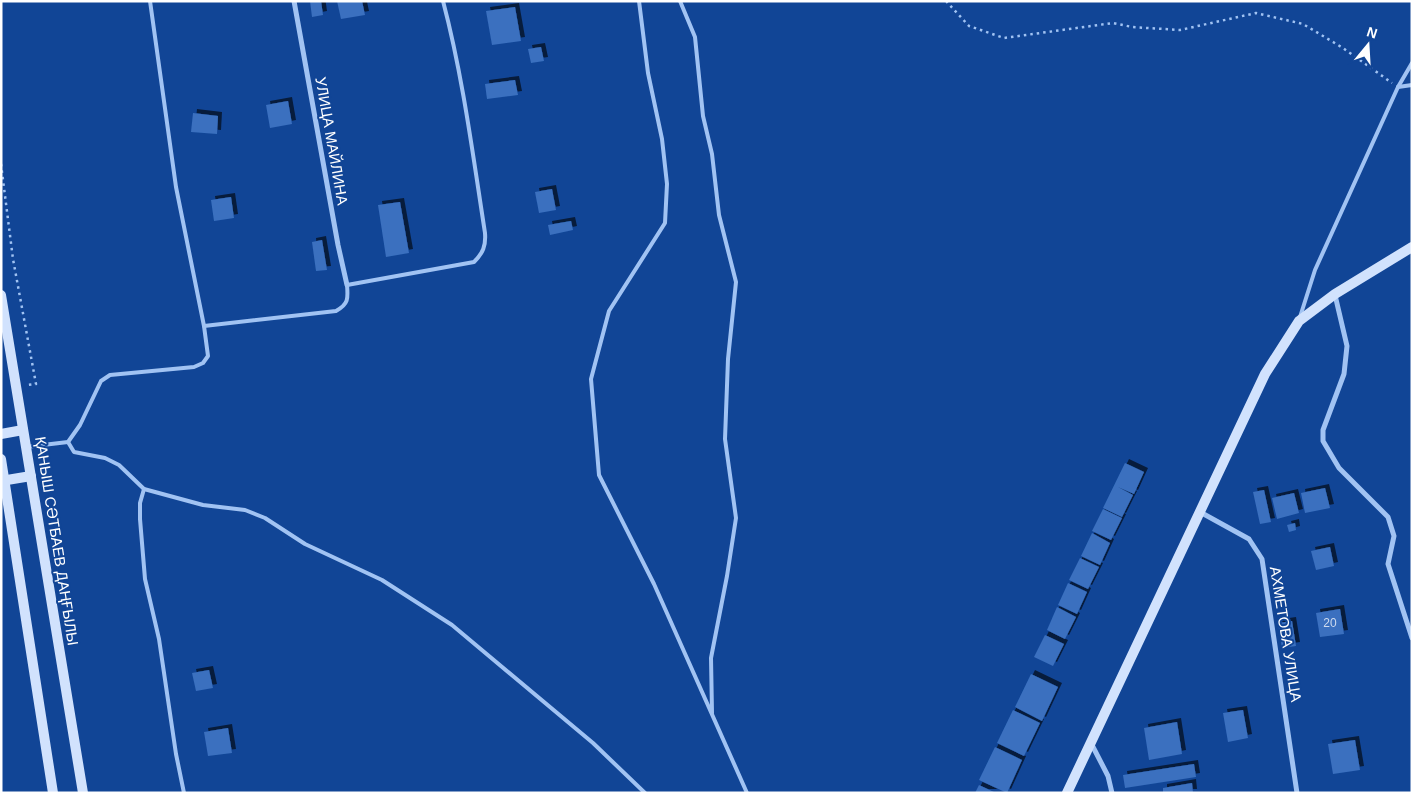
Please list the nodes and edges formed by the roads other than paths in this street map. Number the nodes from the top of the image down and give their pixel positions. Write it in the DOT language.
graph roads {
  1 [pos="150,1"];
  2 [pos="294,1"];
  3 [pos="443,1"];
  4 [pos="639,1"];
  5 [pos="680,1"];
  6 [pos="1412,63"];
  7 [pos="1412,84"];
  8 [pos="1398,87"];
  9 [pos="1412,247"];
  10 [pos="347,285"];
  11 [pos="1,294"];
  12 [pos="1335,294"];
  13 [pos="1299,321"];
  14 [pos="204,326"];
  15 [pos="23,430"];
  16 [pos="1,434"];
  17 [pos="68,442"];
  18 [pos="26,447"];
  19 [pos="1,459"];
  20 [pos="31,476"];
  21 [pos="3,481"];
  22 [pos="144,489"];
  23 [pos="1200,512"];
  24 [pos="1412,638"];
  25 [pos="712,715"];
  26 [pos="1091,742"];
  27 [pos="53,793"];
  28 [pos="83,793"];
  29 [pos="184,793"];
  30 [pos="646,793"];
  31 [pos="747,793"];
  32 [pos="1067,793"];
  33 [pos="1112,793"];
  34 [pos="1297,793"];
  1 -- 14 [label="lane"];
  2 -- 10 [label="street, УЛИЦА МАЙЛИНА"];
  3 -- 10 [label="lane"];
  4 -- 25 [label="lane"];
  5 -- 25 [label="lane"];
  6 -- 8 [label="lane"];
  7 -- 8 [label="lane"];
  8 -- 13 [label="lane"];
  9 -- 12 [label="main road"];
  10 -- 14 [label="lane"];
  11 -- 15 [label="main road, ҚАНЫШ СӘТБАЕВ ДАҢҒЫЛЫ"];
  12 -- 13 [label="main road"];
  12 -- 24 [label="street"];
  13 -- 23 [label="main road"];
  14 -- 17 [label="lane"];
  15 -- 16 [label="main road"];
  15 -- 18 [label="main road, ҚАНЫШ СӘТБАЕВ ДАҢҒЫЛЫ"];
  17 -- 18 [label="lane"];
  17 -- 22 [label="lane"];
  18 -- 20 [label="main road, ҚАНЫШ СӘТБАЕВ ДАҢҒЫЛЫ"];
  19 -- 21 [label="main road"];
  20 -- 21 [label="main road"];
  20 -- 28 [label="main road, ҚАНЫШ СӘТБАЕВ ДАҢҒЫЛЫ"];
  21 -- 27 [label="main road"];
  22 -- 29 [label="lane"];
  22 -- 30 [label="lane"];
  23 -- 26 [label="main road"];
  23 -- 34 [label="street, АХМЕТОВА УЛИЦА"];
  25 -- 31 [label="lane"];
  26 -- 32 [label="main road"];
  26 -- 33 [label="street"];
}
